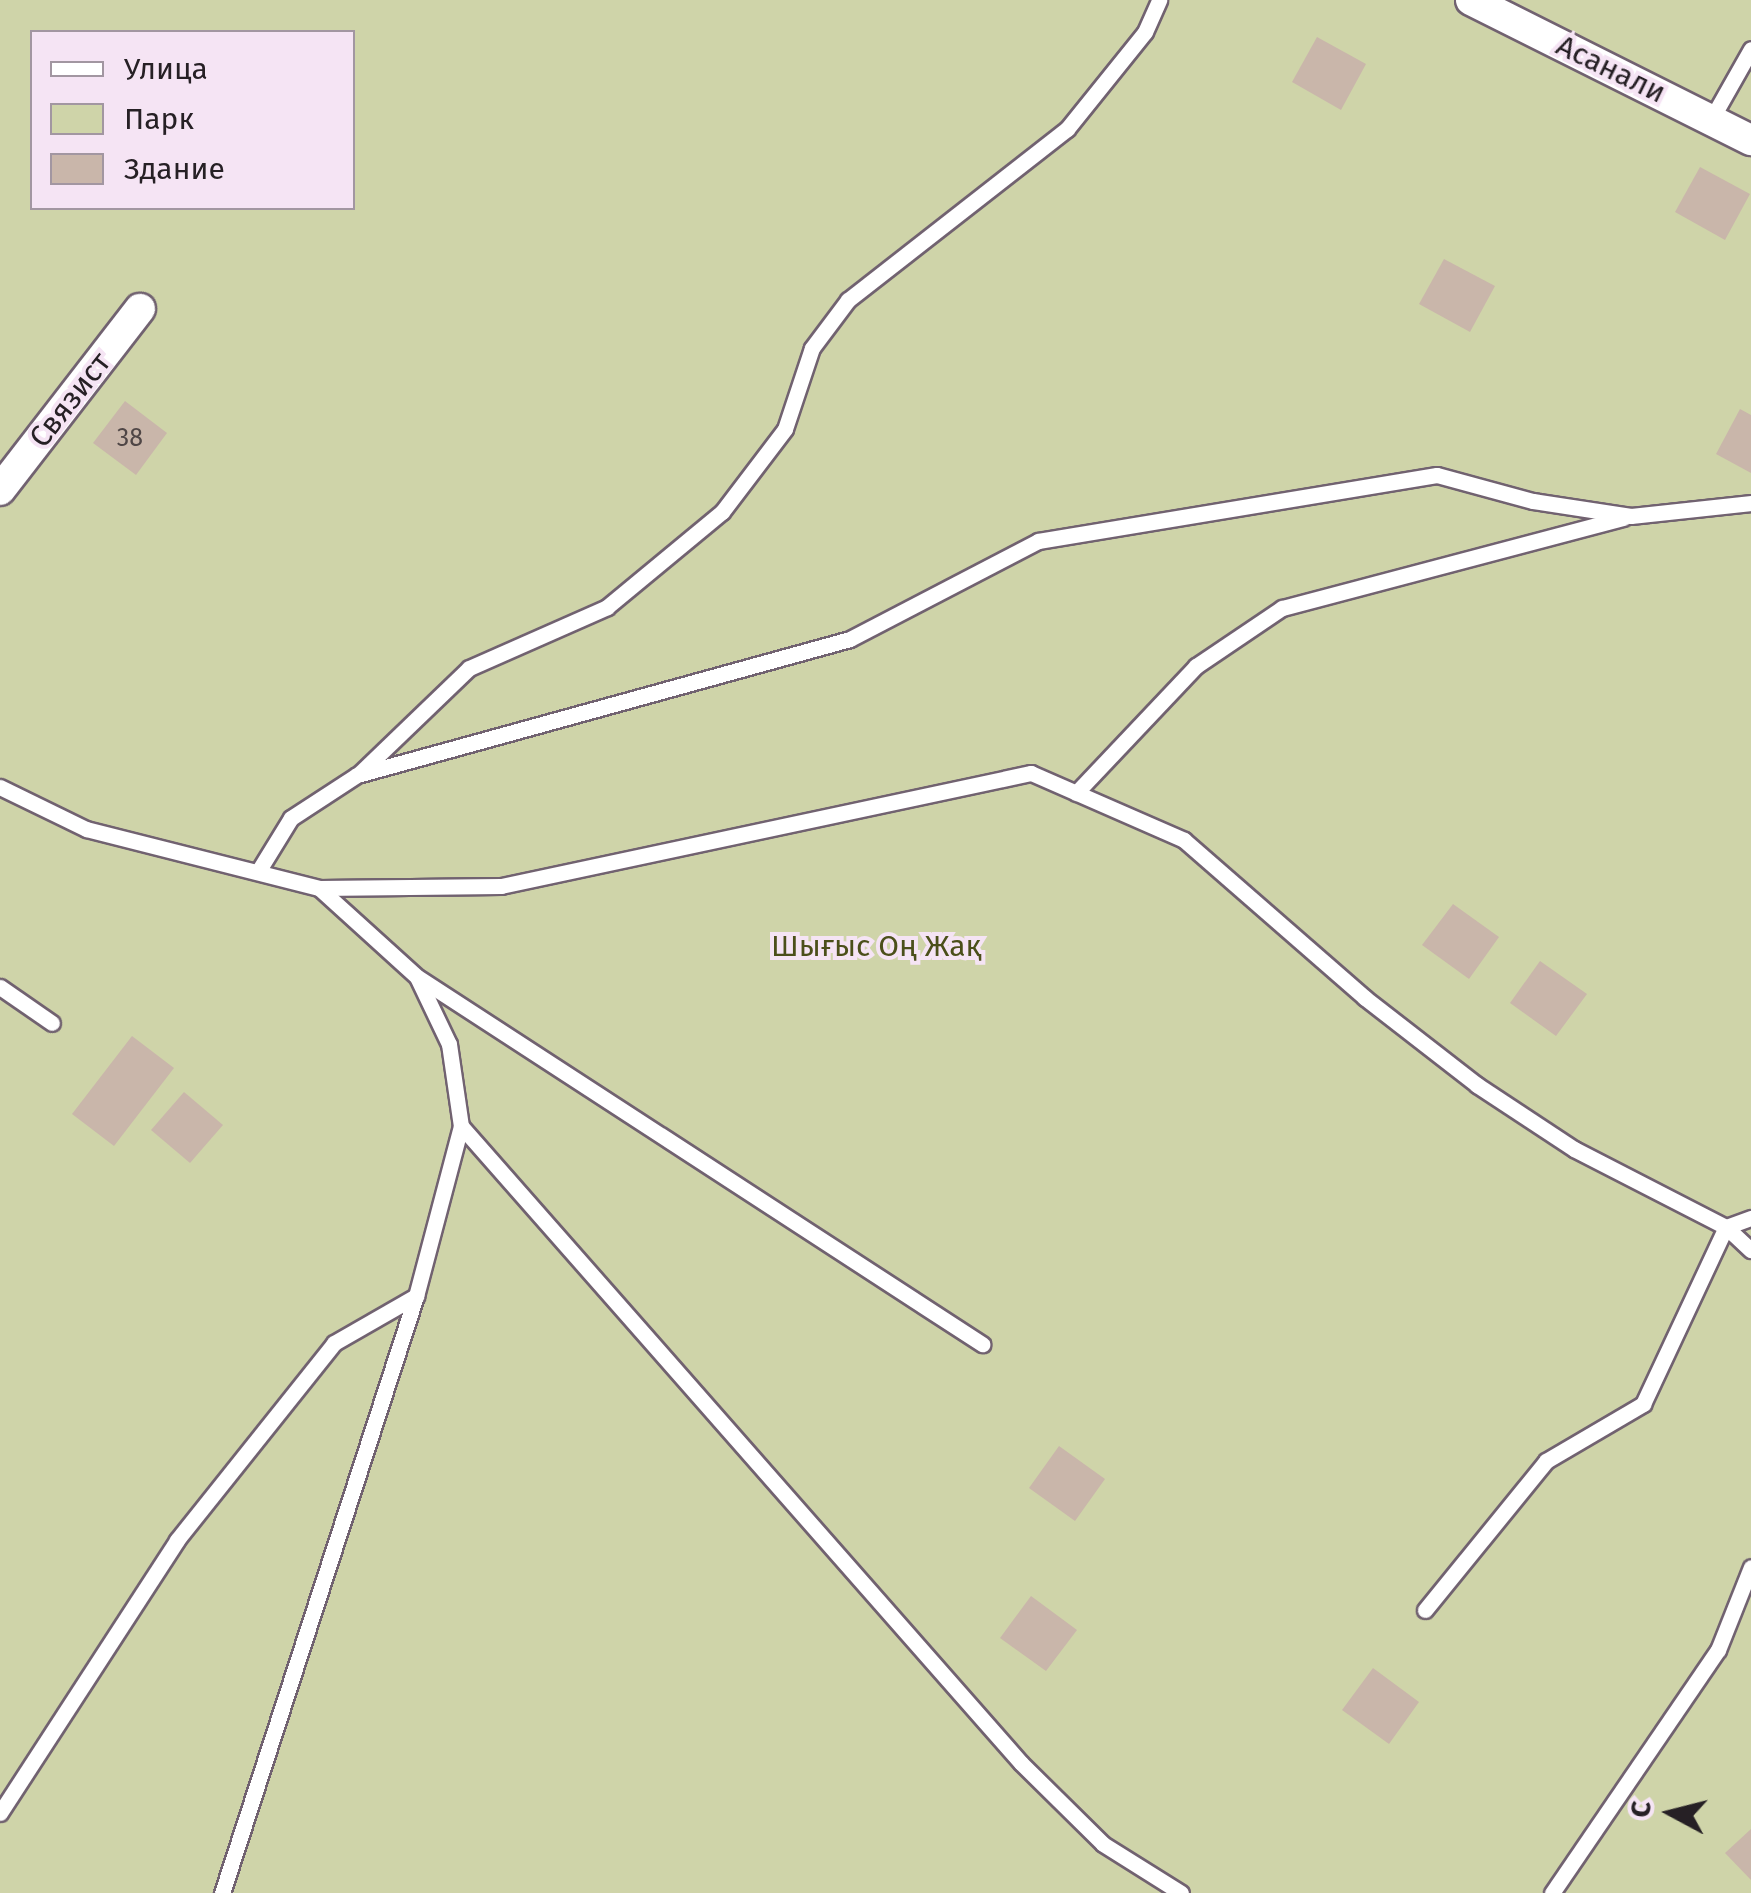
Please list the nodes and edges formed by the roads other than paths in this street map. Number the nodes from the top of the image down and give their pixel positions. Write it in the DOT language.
graph roads {
  1 [pos="1159,0"];
  2 [pos="1471,0"];
  3 [pos="1751,49"];
  4 [pos="1712,118"];
  5 [pos="1751,140"];
  6 [pos="140,309"];
  7 [pos="0,490"];
  8 [pos="1751,502"];
  9 [pos="1630,516"];
  10 [pos="357,776"];
  11 [pos="0,787"];
  12 [pos="1076,793"];
  13 [pos="259,870"];
  14 [pos="319,888"];
  15 [pos="417,977"];
  16 [pos="0,987"];
  17 [pos="52,1023"];
  18 [pos="461,1126"];
  19 [pos="1751,1218"];
  20 [pos="1726,1227"];
  21 [pos="1751,1250"];
  22 [pos="416,1296"];
  23 [pos="982,1344"];
  24 [pos="1751,1567"];
  25 [pos="1425,1610"];
  26 [pos="0,1814"];
  27 [pos="222,1893"];
  28 [pos="1181,1893"];
  29 [pos="1552,1893"];
  1 -- 10 [label="lane"];
  2 -- 4 [label="street, Асанали"];
  3 -- 4 [label="lane"];
  4 -- 5 [label="street, Асанали"];
  6 -- 7 [label="street, Связист"];
  8 -- 9 [label="lane"];
  9 -- 10 [label="lane"];
  9 -- 12 [label="lane"];
  10 -- 13 [label="lane"];
  11 -- 13 [label="lane"];
  12 -- 14 [label="lane"];
  12 -- 20 [label="lane"];
  13 -- 14 [label="lane"];
  14 -- 15 [label="lane"];
  15 -- 18 [label="lane"];
  15 -- 23 [label="lane"];
  16 -- 17 [label="lane"];
  18 -- 22 [label="lane"];
  18 -- 28 [label="lane"];
  19 -- 20 [label="lane"];
  20 -- 21 [label="lane"];
  20 -- 25 [label="lane"];
  22 -- 26 [label="lane"];
  22 -- 27 [label="lane"];
  24 -- 29 [label="lane"];
}
